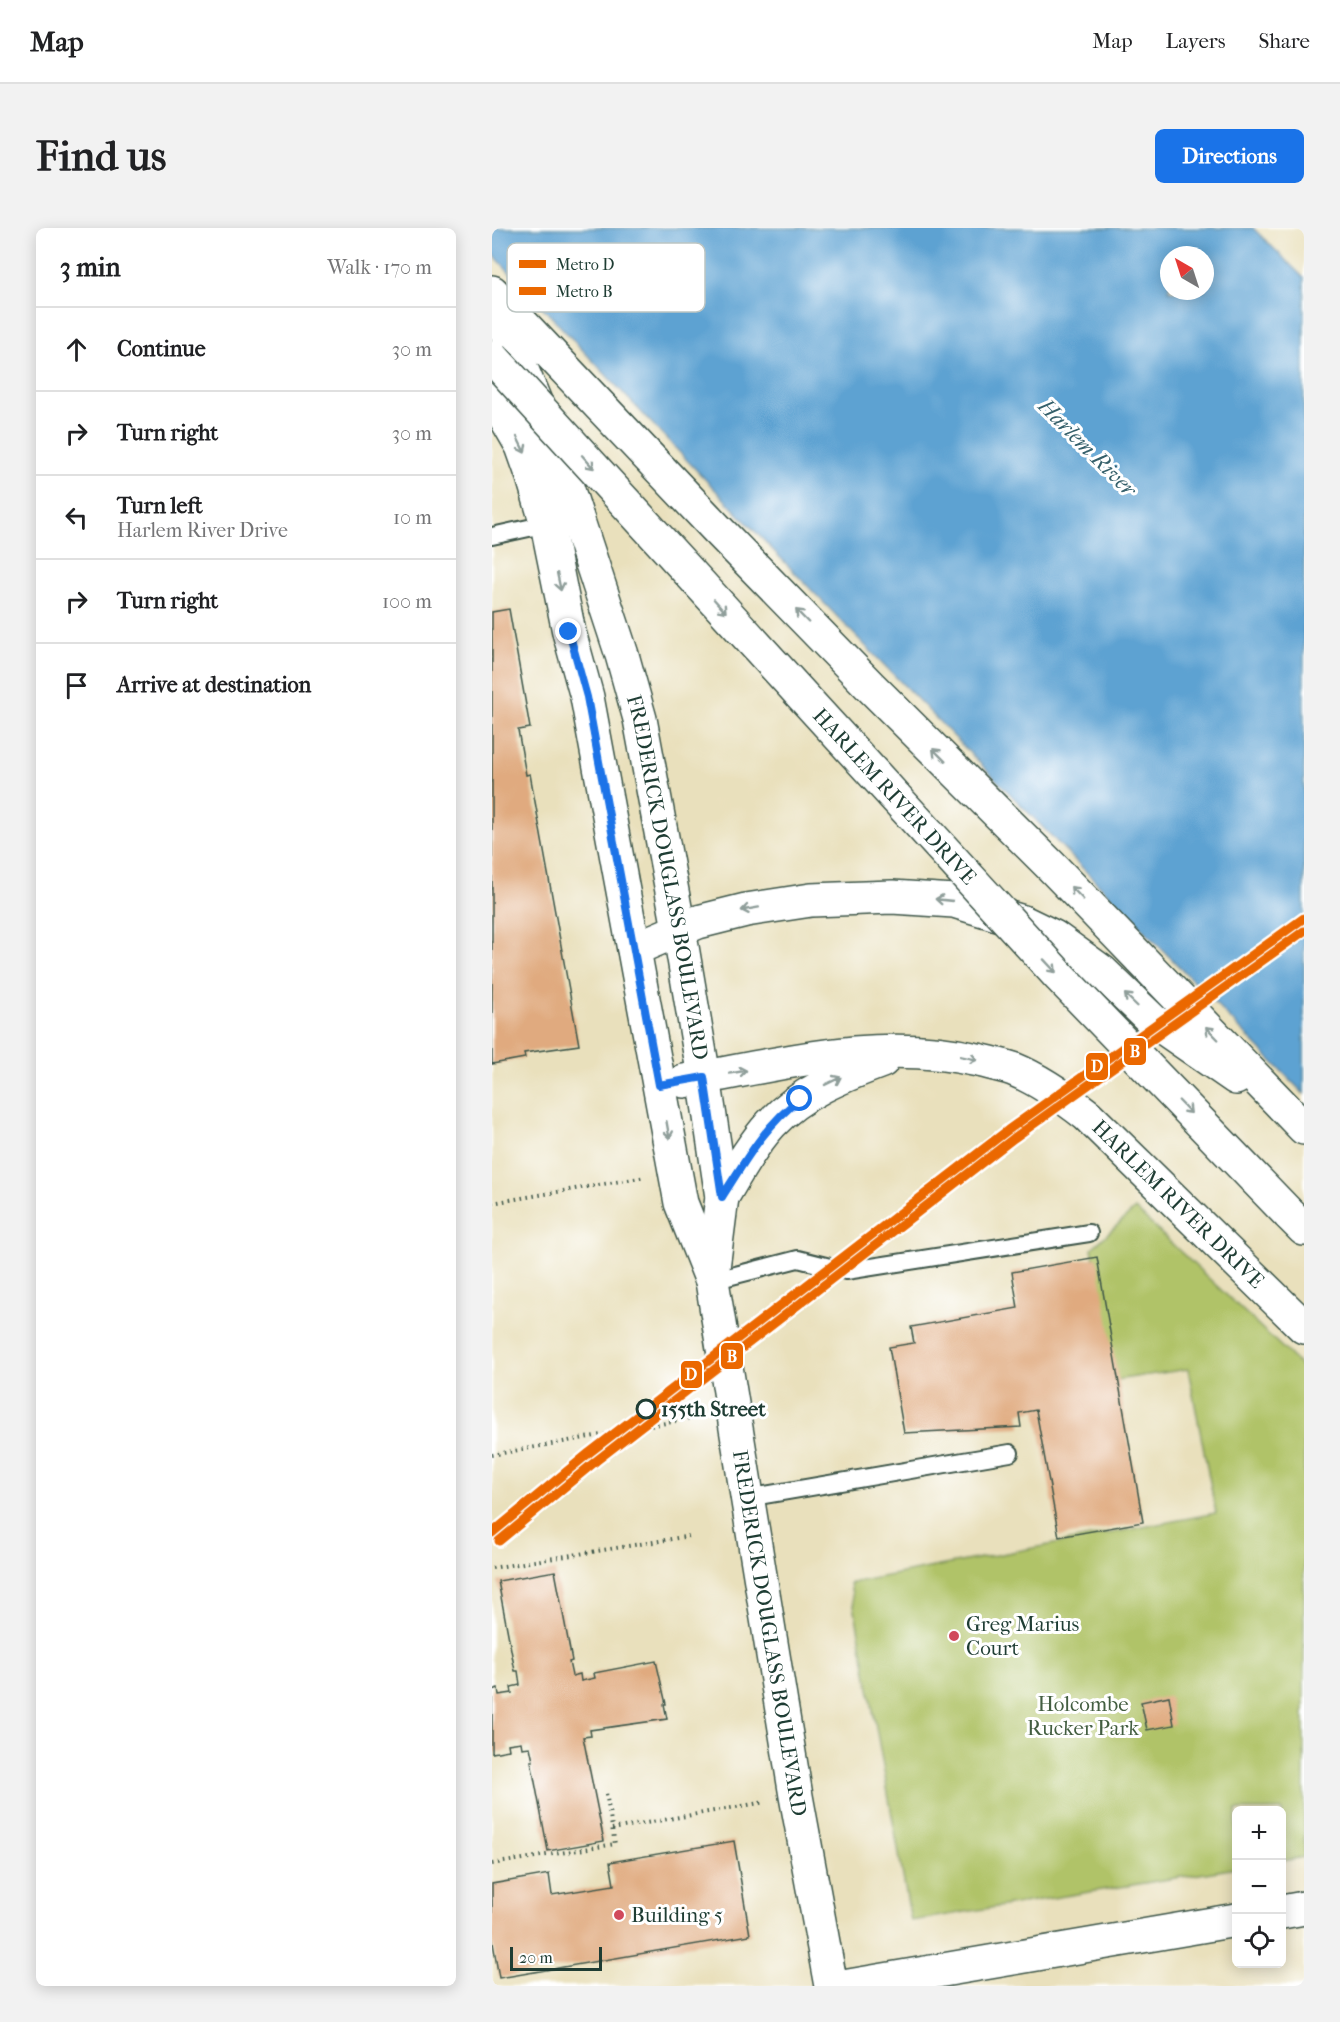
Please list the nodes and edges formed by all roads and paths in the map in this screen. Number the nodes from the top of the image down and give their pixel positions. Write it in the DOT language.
graph roads {
  1 [pos="492,295"];
  2 [pos="507,311"];
  3 [pos="508,312"];
  4 [pos="492,357"];
  5 [pos="492,394"];
  6 [pos="562,521"];
  7 [pos="492,536"];
  8 [pos="622,655"];
  9 [pos="578,668"];
  10 [pos="658,815"];
  11 [pos="612,824"];
  12 [pos="679,928"];
  13 [pos="634,949"];
  14 [pos="911,1050"];
  15 [pos="704,1077"];
  16 [pos="659,1085"];
  17 [pos="1300,1124"];
  18 [pos="675,1172"];
  19 [pos="722,1197"];
  20 [pos="492,1203"];
  21 [pos="1297,1222"];
  22 [pos="1089,1233"];
  23 [pos="712,1281"];
  24 [pos="1304,1327"];
  25 [pos="733,1410"];
  26 [pos="1010,1453"];
  27 [pos="492,1455"];
  28 [pos="747,1498"];
  29 [pos="690,1536"];
  30 [pos="492,1568"];
  31 [pos="606,1793"];
  32 [pos="796,1796"];
  33 [pos="612,1829"];
  34 [pos="492,1864"];
  35 [pos="1304,1906"];
  36 [pos="1286,1909"];
  37 [pos="1232,1919"];
  38 [pos="834,1986"];
  2 -- 1 [label="main road, one-way"];
  1 -- 6 [label="main road"];
  17 -- 3 [label="main road, one-way"];
  4 -- 21 [label="main road, HARLEM RIVER DRIVE, one-way, bridge"];
  5 -- 6 [label="main road, one-way"];
  6 -- 7 [label="lane"];
  6 -- 8 [label="main road, FREDERICK DOUGLASS BOULEVARD"];
  6 -- 9 [label="main road, FREDERICK DOUGLASS BOULEVARD, one-way"];
  8 -- 9 [label="main road"];
  8 -- 10 [label="main road, FREDERICK DOUGLASS BOULEVARD"];
  9 -- 11 [label="main road, FREDERICK DOUGLASS BOULEVARD"];
  10 -- 11 [label="main road"];
  10 -- 12 [label="main road, FREDERICK DOUGLASS BOULEVARD"];
  11 -- 13 [label="main road, FREDERICK DOUGLASS BOULEVARD"];
  12 -- 13 [label="main road"];
  12 -- 15 [label="main road, FREDERICK DOUGLASS BOULEVARD"];
  17 -- 12 [label="main road, one-way"];
  13 -- 16 [label="main road, FREDERICK DOUGLASS BOULEVARD"];
  15 -- 14 [label="main road, HARLEM RIVER DRIVE, one-way"];
  19 -- 14 [label="main road, one-way"];
  14 -- 24 [label="main road, HARLEM RIVER DRIVE, one-way"];
  15 -- 16 [label="main road, HARLEM RIVER DRIVE"];
  15 -- 19 [label="main road, FREDERICK DOUGLASS BOULEVARD"];
  16 -- 18 [label="main road, FREDERICK DOUGLASS BOULEVARD, one-way"];
  18 -- 20 [label="path"];
  18 -- 23 [label="main road, FREDERICK DOUGLASS BOULEVARD"];
  19 -- 23 [label="main road, FREDERICK DOUGLASS BOULEVARD"];
  22 -- 23 [label="lane"];
  23 -- 25 [label="main road, FREDERICK DOUGLASS BOULEVARD"];
  25 -- 27 [label="path"];
  25 -- 28 [label="main road, FREDERICK DOUGLASS BOULEVARD"];
  26 -- 28 [label="lane"];
  28 -- 32 [label="main road, FREDERICK DOUGLASS BOULEVARD"];
  29 -- 30 [label="path"];
  31 -- 33 [label="path"];
  32 -- 33 [label="path"];
  32 -- 38 [label="main road, FREDERICK DOUGLASS BOULEVARD"];
  33 -- 34 [label="path"];
  35 -- 36 [label="main road"];
  37 -- 38 [label="main road"];
}
